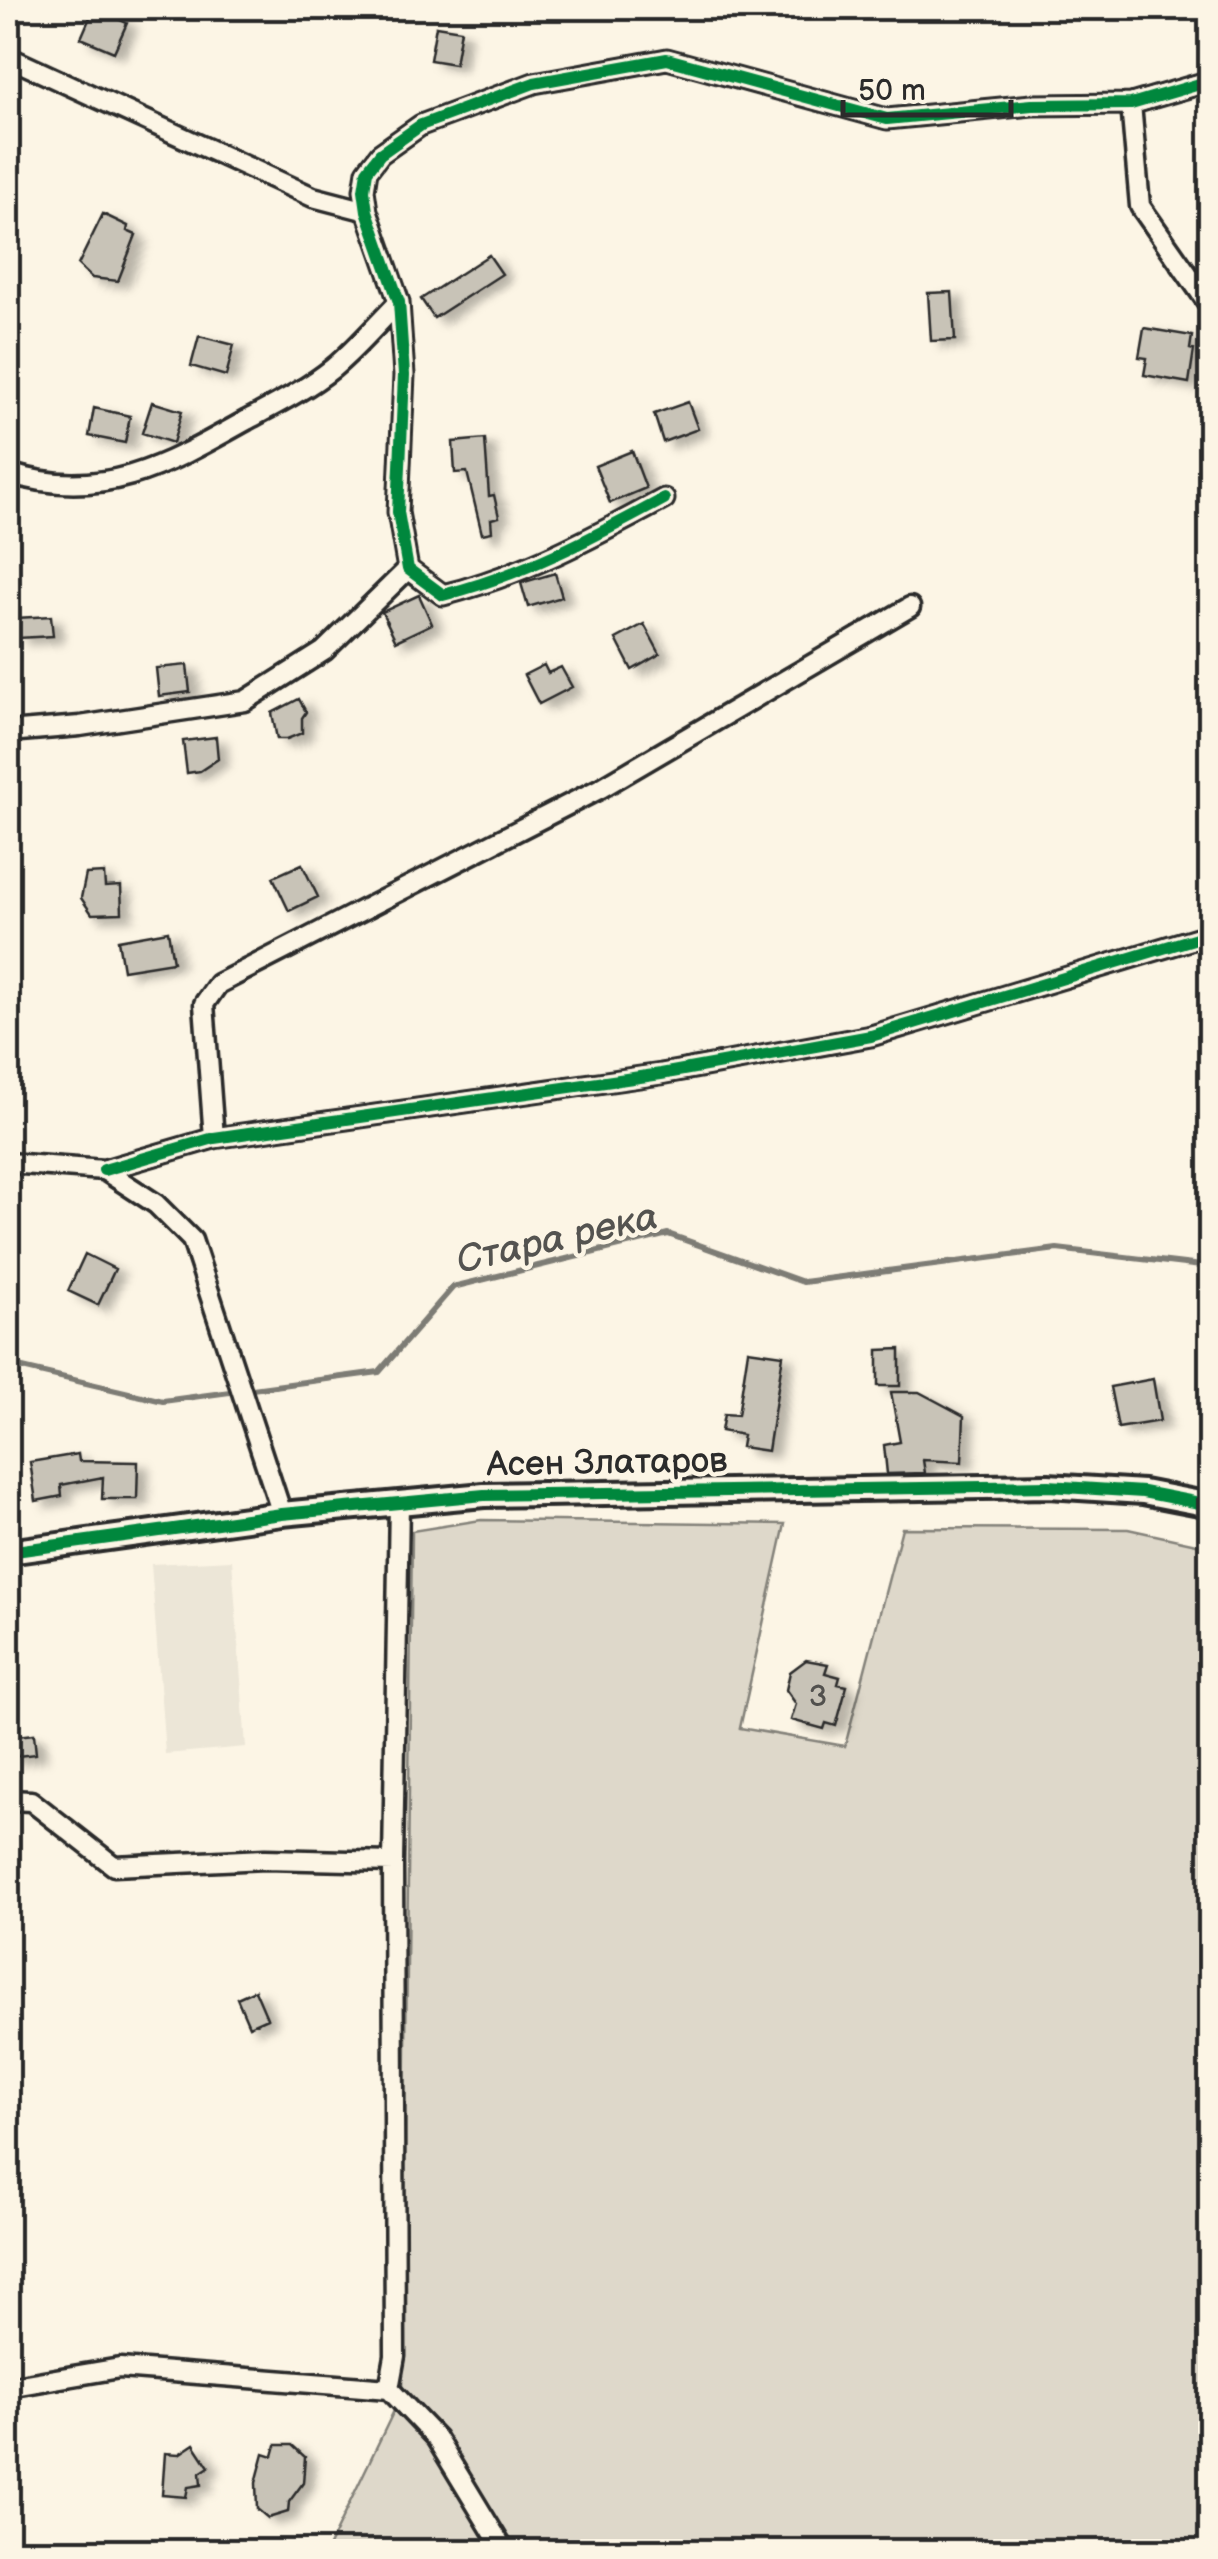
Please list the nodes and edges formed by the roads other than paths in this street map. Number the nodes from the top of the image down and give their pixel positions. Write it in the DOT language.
graph roads {
  1 [pos="8,58"];
  2 [pos="1210,81"];
  3 [pos="1131,104"];
  4 [pos="367,210"];
  5 [pos="399,302"];
  6 [pos="1210,306"];
  7 [pos="8,473"];
  8 [pos="664,499"];
  9 [pos="408,569"];
  10 [pos="910,607"];
  11 [pos="8,732"];
  12 [pos="1210,934"];
  13 [pos="214,1138"];
  14 [pos="8,1163"];
  15 [pos="104,1170"];
  16 [pos="399,1502"];
  17 [pos="1210,1505"];
  18 [pos="282,1514"];
  19 [pos="8,1552"];
  20 [pos="8,1800"];
  21 [pos="393,1862"];
  22 [pos="8,2387"];
  23 [pos="388,2389"];
  24 [pos="505,2552"];
  1 -- 4 [label="street"];
  2 -- 3 [label="street"];
  3 -- 4 [label="street"];
  3 -- 6 [label="street"];
  4 -- 5 [label="street"];
  5 -- 7 [label="street"];
  5 -- 9 [label="street"];
  8 -- 9 [label="street"];
  9 -- 11 [label="street"];
  10 -- 13 [label="street"];
  12 -- 13 [label="street"];
  13 -- 15 [label="street"];
  14 -- 15 [label="street"];
  15 -- 18 [label="street"];
  16 -- 17 [label="street, Асен Златаров"];
  16 -- 18 [label="street, Асен Златаров"];
  16 -- 21 [label="street"];
  18 -- 19 [label="street, Асен Златаров"];
  20 -- 21 [label="street"];
  21 -- 23 [label="street"];
  22 -- 23 [label="street"];
  23 -- 24 [label="street"];
}
